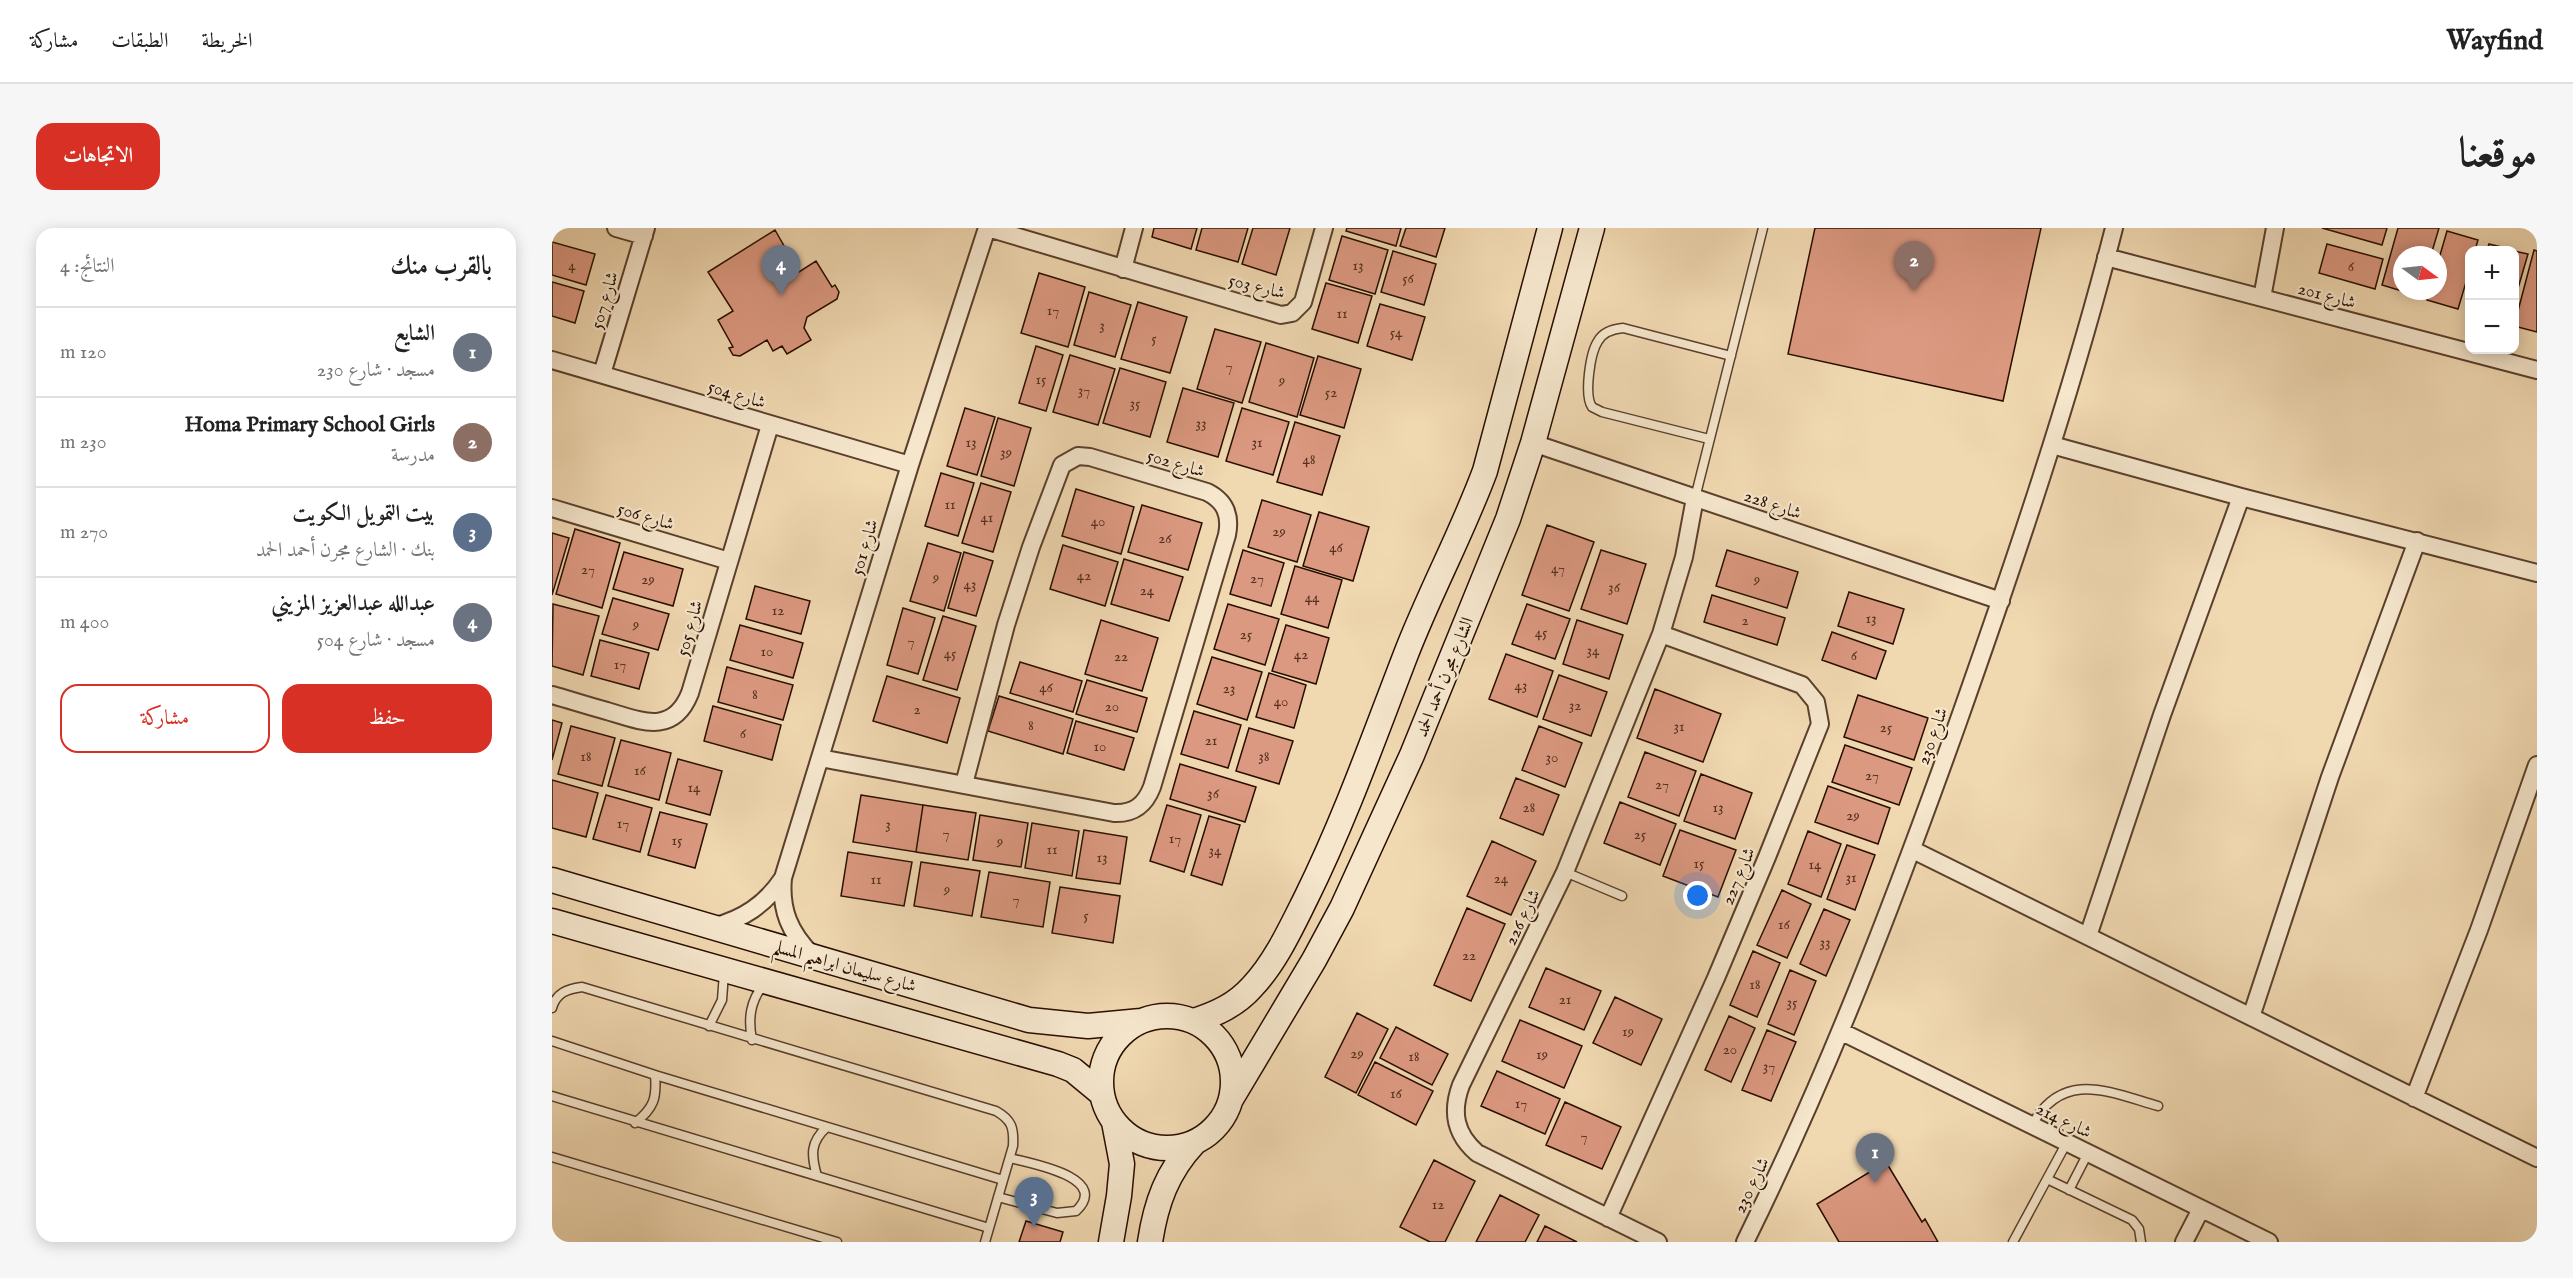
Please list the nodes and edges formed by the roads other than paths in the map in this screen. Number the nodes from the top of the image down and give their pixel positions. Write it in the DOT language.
graph roads {
  1 [pos="616,228"];
  2 [pos="988,228"];
  3 [pos="1134,228"];
  4 [pos="1324,228"];
  5 [pos="1550,228"];
  6 [pos="1592,228"];
  7 [pos="1763,228"];
  8 [pos="2114,228"];
  9 [pos="2275,228"];
  10 [pos="645,232"];
  11 [pos="1543,256"];
  12 [pos="2106,257"];
  13 [pos="1581,266"];
  14 [pos="1123,269"];
  15 [pos="2262,298"];
  16 [pos="1731,356"];
  17 [pos="552,360"];
  18 [pos="2537,370"];
  19 [pos="602,375"];
  20 [pos="770,425"];
  21 [pos="1709,439"];
  22 [pos="1533,443"];
  23 [pos="2052,445"];
  24 [pos="910,465"];
  25 [pos="2241,497"];
  26 [pos="1695,498"];
  27 [pos="1473,503"];
  28 [pos="552,508"];
  29 [pos="1508,519"];
  30 [pos="2417,541"];
  31 [pos="729,561"];
  32 [pos="2537,573"];
  33 [pos="2001,601"];
  34 [pos="1661,634"];
  35 [pos="552,695"];
  36 [pos="820,758"];
  37 [pos="2537,765"];
  38 [pos="964,784"];
  39 [pos="1913,850"];
  40 [pos="1565,872"];
  41 [pos="783,878"];
  42 [pos="552,880"];
  43 [pos="1622,896"];
  44 [pos="552,921"];
  45 [pos="712,927"];
  46 [pos="2088,936"];
  47 [pos="813,956"];
  48 [pos="724,970"];
  49 [pos="766,982"];
  50 [pos="552,1008"];
  51 [pos="2251,1017"];
  52 [pos="1141,1021"];
  53 [pos="1194,1021"];
  54 [pos="709,1026"];
  55 [pos="1842,1032"];
  56 [pos="752,1040"];
  57 [pos="552,1041"];
  58 [pos="655,1075"];
  59 [pos="1102,1094"];
  60 [pos="552,1096"];
  61 [pos="2414,1098"];
  62 [pos="1231,1099"];
  63 [pos="2158,1106"];
  64 [pos="1114,1122"];
  65 [pos="635,1123"];
  66 [pos="2032,1125"];
  67 [pos="827,1127"];
  68 [pos="2067,1142"];
  69 [pos="1194,1143"];
  70 [pos="2088,1153"];
  71 [pos="552,1157"];
  72 [pos="1010,1158"];
  73 [pos="2537,1158"];
  74 [pos="817,1176"];
  75 [pos="2047,1179"];
  76 [pos="1003,1180"];
  77 [pos="2069,1190"];
  78 [pos="998,1197"];
  79 [pos="2201,1209"];
  80 [pos="1608,1218"];
  81 [pos="989,1228"];
  82 [pos="837,1242"];
  83 [pos="985,1242"];
  84 [pos="1111,1242"];
  85 [pos="1150,1242"];
  86 [pos="1658,1242"];
  87 [pos="1745,1242"];
  88 [pos="2013,1242"];
  89 [pos="2142,1242"];
  90 [pos="2184,1242"];
  91 [pos="2269,1242"];
  1 -- 10 [label="street, شارع 507"];
  2 -- 14 [label="street, شارع 503"];
  2 -- 24 [label="street, شارع 501"];
  3 -- 14 [label="street"];
  4 -- 14 [label="street, شارع 503"];
  5 -- 11 [label="street"];
  6 -- 13 [label="street, الشارع مجرن أحمد الحمد"];
  7 -- 16 [label="lane"];
  8 -- 12 [label="street, شارع 230"];
  9 -- 15 [label="street"];
  10 -- 19 [label="street, شارع 507"];
  11 -- 13 [label="street"];
  11 -- 27 [label="street"];
  12 -- 15 [label="street, شارع 201"];
  12 -- 23 [label="street, شارع 230"];
  13 -- 22 [label="street, الشارع مجرن أحمد الحمد"];
  15 -- 18 [label="street, شارع 201"];
  16 -- 21 [label="lane"];
  16 -- 21 [label="lane"];
  17 -- 19 [label="street, شارع 504"];
  19 -- 20 [label="street, شارع 504"];
  20 -- 24 [label="street, شارع 504"];
  20 -- 31 [label="street, شارع 505"];
  21 -- 26 [label="lane"];
  22 -- 26 [label="street, شارع 228"];
  22 -- 29 [label="street, الشارع مجرن أحمد الحمد"];
  23 -- 25 [label="street"];
  23 -- 33 [label="street, شارع 230"];
  24 -- 36 [label="street, شارع 501"];
  25 -- 30 [label="street"];
  25 -- 46 [label="street"];
  26 -- 33 [label="street, شارع 228"];
  26 -- 34 [label="street, شارع 226"];
  27 -- 29 [label="street"];
  27 -- 53 [label="street"];
  28 -- 31 [label="street, شارع 506"];
  29 -- 62 [label="street, الشارع مجرن أحمد الحمد"];
  30 -- 32 [label="street"];
  30 -- 51 [label="street"];
  31 -- 35 [label="street, شارع 505"];
  33 -- 39 [label="street, شارع 230"];
  34 -- 40 [label="street, شارع 226"];
  34 -- 80 [label="street, شارع 227"];
  36 -- 38 [label="street, شارع 502"];
  36 -- 41 [label="street, شارع 501"];
  37 -- 61 [label="street"];
  38 -- 38 [label="street, شارع 502"];
  39 -- 46 [label="street"];
  39 -- 55 [label="street, شارع 230"];
  40 -- 43 [label="lane"];
  40 -- 80 [label="street, شارع 226"];
  41 -- 45 [label="street, شارع 501"];
  41 -- 47 [label="street, شارع 501"];
  42 -- 45 [label="street, شارع سليمان ابراهيم المسلم"];
  44 -- 48 [label="street, شارع سليمان ابراهيم المسلم"];
  45 -- 47 [label="street, شارع سليمان ابراهيم المسلم"];
  46 -- 51 [label="street"];
  47 -- 52 [label="street, شارع سليمان ابراهيم المسلم"];
  48 -- 49 [label="street, شارع سليمان ابراهيم المسلم"];
  48 -- 54 [label="lane"];
  49 -- 56 [label="lane"];
  49 -- 59 [label="street, شارع سليمان ابراهيم المسلم"];
  50 -- 54 [label="lane"];
  51 -- 61 [label="street"];
  52 -- 53 [label="street"];
  52 -- 59 [label="street"];
  53 -- 62 [label="street"];
  54 -- 56 [label="lane"];
  55 -- 66 [label="street, شارع 214"];
  55 -- 87 [label="street, شارع 230"];
  56 -- 72 [label="lane"];
  57 -- 58 [label="lane"];
  58 -- 65 [label="lane"];
  58 -- 67 [label="lane"];
  59 -- 64 [label="street"];
  60 -- 65 [label="lane"];
  61 -- 73 [label="street"];
  62 -- 69 [label="street"];
  63 -- 66 [label="lane"];
  64 -- 69 [label="street"];
  64 -- 84 [label="street"];
  65 -- 74 [label="lane"];
  66 -- 68 [label="street, شارع 214"];
  67 -- 74 [label="lane"];
  67 -- 76 [label="lane"];
  68 -- 70 [label="street, شارع 214"];
  68 -- 75 [label="lane"];
  69 -- 85 [label="street"];
  70 -- 77 [label="lane"];
  70 -- 79 [label="street, شارع 214"];
  71 -- 82 [label="lane"];
  72 -- 76 [label="lane"];
  72 -- 78 [label="lane"];
  74 -- 81 [label="lane"];
  75 -- 77 [label="lane"];
  75 -- 88 [label="lane"];
  76 -- 78 [label="lane"];
  77 -- 89 [label="lane"];
  78 -- 81 [label="lane"];
  79 -- 90 [label="street"];
  79 -- 91 [label="street, شارع 214"];
  80 -- 86 [label="street, شارع 226"];
  81 -- 83 [label="lane"];
}
